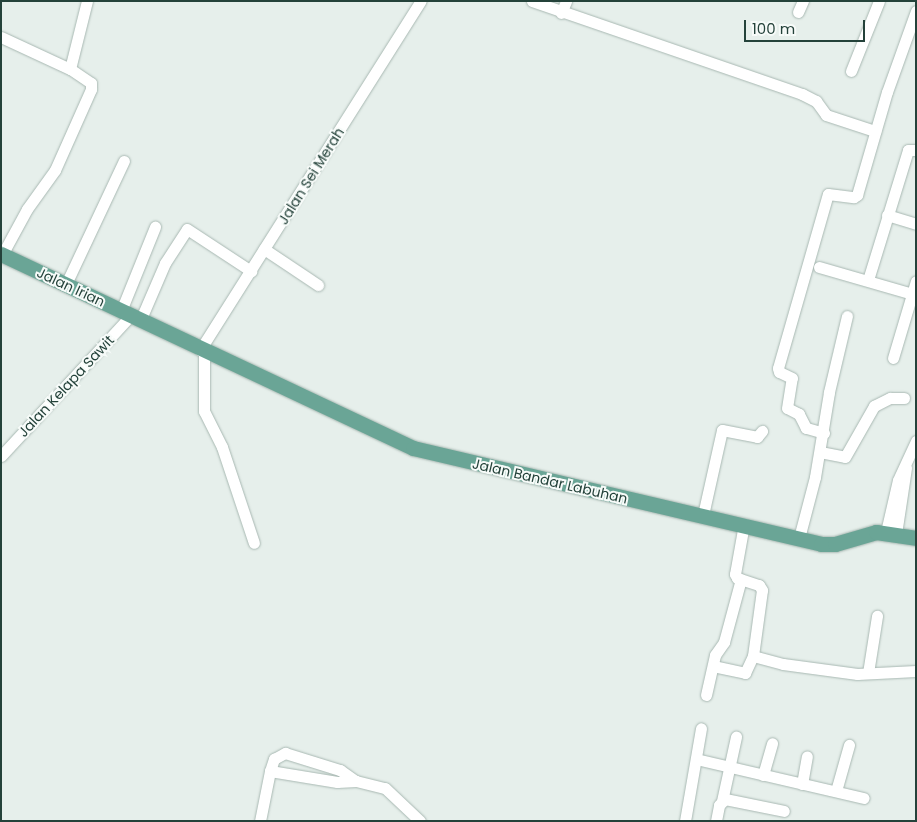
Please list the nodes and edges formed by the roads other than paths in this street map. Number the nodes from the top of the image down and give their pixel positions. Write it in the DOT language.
graph roads {
  1 [pos="87,1"];
  2 [pos="421,1"];
  3 [pos="532,1"];
  4 [pos="566,1"];
  5 [pos="879,1"];
  6 [pos="916,10"];
  7 [pos="561,13"];
  8 [pos="1,36"];
  9 [pos="70,69"];
  10 [pos="850,71"];
  11 [pos="875,131"];
  12 [pos="916,150"];
  13 [pos="124,160"];
  14 [pos="886,215"];
  15 [pos="916,224"];
  16 [pos="155,227"];
  17 [pos="264,249"];
  18 [pos="2,254"];
  19 [pos="819,267"];
  20 [pos="251,271"];
  21 [pos="868,280"];
  22 [pos="916,281"];
  23 [pos="66,284"];
  24 [pos="318,285"];
  25 [pos="914,294"];
  26 [pos="130,316"];
  27 [pos="847,316"];
  28 [pos="202,351"];
  29 [pos="893,358"];
  30 [pos="904,398"];
  31 [pos="762,430"];
  32 [pos="824,433"];
  33 [pos="916,441"];
  34 [pos="820,452"];
  35 [pos="1,456"];
  36 [pos="703,515"];
  37 [pos="744,524"];
  38 [pos="891,533"];
  39 [pos="799,538"];
  40 [pos="916,538"];
  41 [pos="254,543"];
  42 [pos="741,579"];
  43 [pos="877,616"];
  44 [pos="754,656"];
  45 [pos="712,666"];
  46 [pos="916,671"];
  47 [pos="868,674"];
  48 [pos="706,695"];
  49 [pos="701,728"];
  50 [pos="736,737"];
  51 [pos="772,742"];
  52 [pos="849,745"];
  53 [pos="807,756"];
  54 [pos="696,759"];
  55 [pos="729,767"];
  56 [pos="270,771"];
  57 [pos="763,775"];
  58 [pos="356,781"];
  59 [pos="802,784"];
  60 [pos="836,792"];
  61 [pos="864,798"];
  62 [pos="722,801"];
  63 [pos="784,812"];
  64 [pos="260,821"];
  65 [pos="420,821"];
  66 [pos="685,821"];
  67 [pos="716,821"];
  1 -- 9 [label="street"];
  2 -- 17 [label="street, Jalan Sei Merah"];
  3 -- 7 [label="street"];
  4 -- 7 [label="street"];
  5 -- 10 [label="street"];
  6 -- 11 [label="street"];
  7 -- 11 [label="street"];
  8 -- 9 [label="street"];
  9 -- 18 [label="street"];
  11 -- 32 [label="street"];
  12 -- 14 [label="street"];
  13 -- 23 [label="street"];
  14 -- 15 [label="street"];
  14 -- 21 [label="street"];
  16 -- 26 [label="street"];
  17 -- 20 [label="street, Jalan Sei Merah"];
  17 -- 24 [label="street"];
  18 -- 23 [label="main road, Jalan Irian"];
  19 -- 21 [label="street"];
  20 -- 26 [label="street"];
  20 -- 28 [label="street, Jalan Sei Merah"];
  21 -- 25 [label="street"];
  22 -- 25 [label="street"];
  23 -- 26 [label="main road, Jalan Irian"];
  25 -- 29 [label="street"];
  26 -- 28 [label="main road, Jalan Irian"];
  26 -- 35 [label="street, Jalan Kelapa Sawit"];
  27 -- 32 [label="street"];
  28 -- 36 [label="main road, Jalan Bandar Labuhan"];
  28 -- 41 [label="street"];
  30 -- 34 [label="street"];
  31 -- 36 [label="street"];
  32 -- 34 [label="street"];
  33 -- 38 [label="street"];
  34 -- 39 [label="street"];
  36 -- 37 [label="main road, Jalan Bandar Labuhan"];
  37 -- 39 [label="main road, Jalan Bandar Labuhan"];
  37 -- 42 [label="street"];
  38 -- 39 [label="main road, Jalan Bandar Labuhan"];
  38 -- 40 [label="main road, Jalan Bandar Labuhan"];
  42 -- 44 [label="street"];
  42 -- 45 [label="street"];
  43 -- 47 [label="street"];
  44 -- 45 [label="street"];
  44 -- 47 [label="street"];
  45 -- 48 [label="street"];
  46 -- 47 [label="street"];
  49 -- 54 [label="street"];
  50 -- 55 [label="street"];
  51 -- 57 [label="street"];
  52 -- 60 [label="street"];
  53 -- 59 [label="street"];
  54 -- 55 [label="street"];
  54 -- 66 [label="street"];
  55 -- 57 [label="street"];
  55 -- 62 [label="street"];
  56 -- 58 [label="street"];
  56 -- 58 [label="street"];
  56 -- 64 [label="street"];
  57 -- 59 [label="street"];
  58 -- 65 [label="street"];
  59 -- 60 [label="street"];
  60 -- 61 [label="street"];
  62 -- 63 [label="street"];
  62 -- 67 [label="street"];
}
